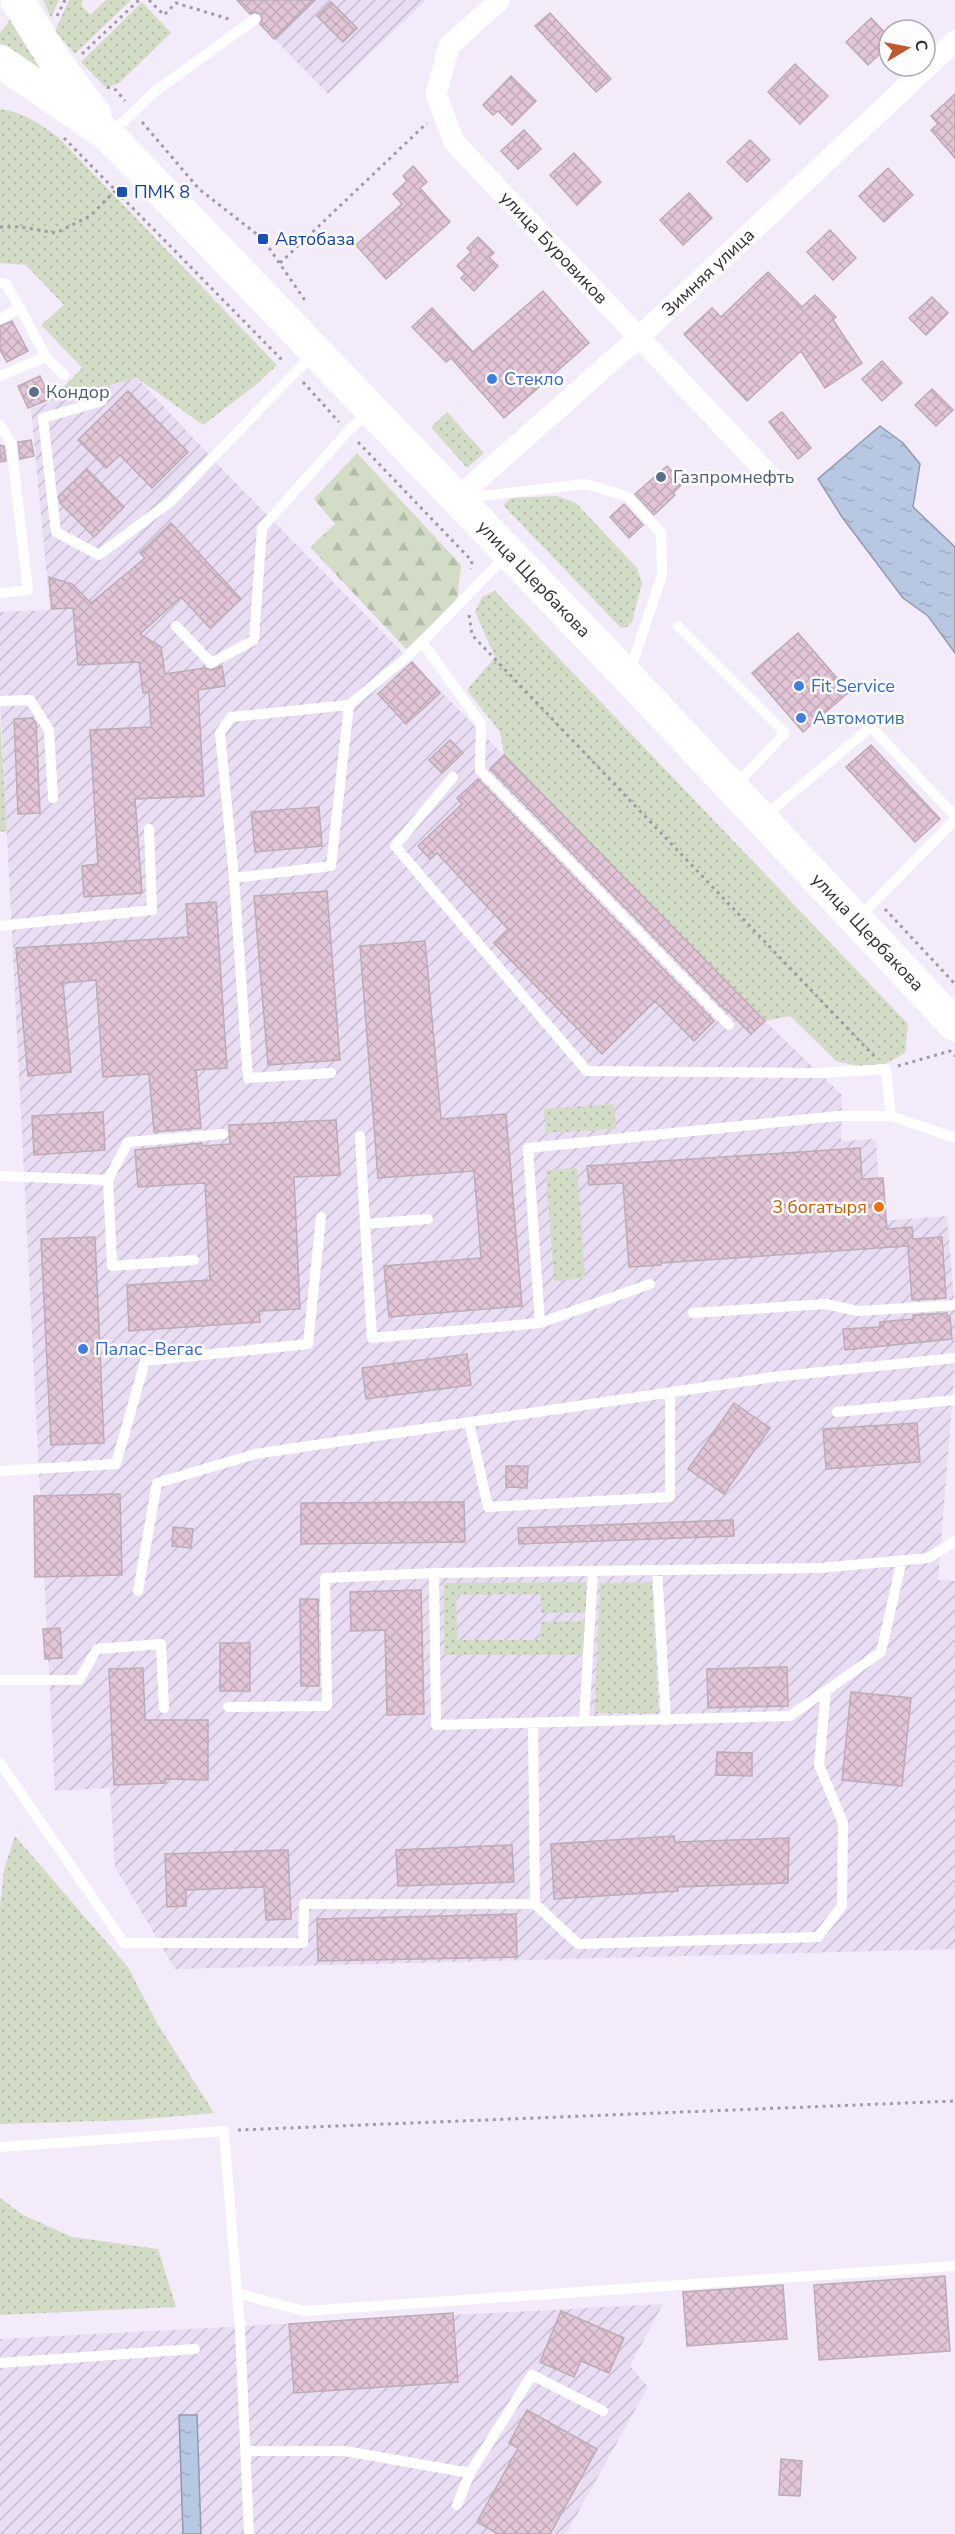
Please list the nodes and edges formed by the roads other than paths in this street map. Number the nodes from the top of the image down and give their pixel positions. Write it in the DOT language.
graph roads {
  1 [pos="17,0"];
  2 [pos="500,0"];
  3 [pos="252,22"];
  4 [pos="955,41"];
  5 [pos="0,61"];
  6 [pos="109,136"];
  7 [pos="0,283"];
  8 [pos="20,308"];
  9 [pos="0,319"];
  10 [pos="639,337"];
  11 [pos="46,357"];
  12 [pos="305,363"];
  13 [pos="0,375"];
  14 [pos="64,375"];
  15 [pos="102,401"];
  16 [pos="359,421"];
  17 [pos="0,425"];
  18 [pos="771,477"];
  19 [pos="456,499"];
  20 [pos="509,553"];
  21 [pos="0,593"];
  22 [pos="176,626"];
  23 [pos="678,626"];
  24 [pos="422,642"];
  25 [pos="628,677"];
  26 [pos="0,701"];
  27 [pos="349,705"];
  28 [pos="453,777"];
  29 [pos="732,788"];
  30 [pos="53,798"];
  31 [pos="955,818"];
  32 [pos="762,819"];
  33 [pos="149,829"];
  34 [pos="234,878"];
  35 [pos="866,910"];
  36 [pos="0,926"];
  37 [pos="955,1024"];
  38 [pos="729,1025"];
  39 [pos="331,1073"];
  40 [pos="891,1116"];
  41 [pos="223,1134"];
  42 [pos="360,1136"];
  43 [pos="955,1138"];
  44 [pos="0,1176"];
  45 [pos="108,1180"];
  46 [pos="321,1217"];
  47 [pos="428,1219"];
  48 [pos="364,1224"];
  49 [pos="194,1260"];
  50 [pos="650,1284"];
  51 [pos="955,1305"];
  52 [pos="693,1313"];
  53 [pos="540,1323"];
  54 [pos="955,1358"];
  55 [pos="670,1392"];
  56 [pos="955,1400"];
  57 [pos="837,1412"];
  58 [pos="469,1422"];
  59 [pos="0,1471"];
  60 [pos="955,1541"];
  61 [pos="902,1560"];
  62 [pos="657,1570"];
  63 [pos="593,1571"];
  64 [pos="434,1573"];
  65 [pos="138,1591"];
  66 [pos="0,1680"];
  67 [pos="826,1691"];
  68 [pos="228,1707"];
  69 [pos="164,1708"];
  70 [pos="666,1720"];
  71 [pos="584,1722"];
  72 [pos="533,1723"];
  73 [pos="0,1763"];
  74 [pos="535,1904"];
  75 [pos="0,2147"];
  76 [pos="955,2266"];
  77 [pos="237,2293"];
  78 [pos="195,2349"];
  79 [pos="0,2362"];
  80 [pos="603,2410"];
  81 [pos="246,2451"];
  82 [pos="470,2473"];
  83 [pos="457,2505"];
  84 [pos="249,2534"];
  1 -- 6 [label="main road"];
  2 -- 10 [label="street, улица Буровиков"];
  3 -- 6 [label="lane"];
  4 -- 10 [label="street, Зимняя улица"];
  5 -- 6 [label="main road"];
  6 -- 12 [label="main road, улица Щербакова"];
  7 -- 8 [label="lane"];
  8 -- 9 [label="lane"];
  8 -- 11 [label="lane"];
  10 -- 18 [label="street, улица Буровиков"];
  10 -- 19 [label="street, Зимняя улица"];
  11 -- 13 [label="lane"];
  11 -- 14 [label="lane"];
  12 -- 15 [label="lane"];
  12 -- 16 [label="main road, улица Щербакова"];
  16 -- 19 [label="main road, улица Щербакова"];
  16 -- 22 [label="lane"];
  17 -- 21 [label="lane"];
  19 -- 20 [label="main road, улица Щербакова"];
  19 -- 25 [label="lane"];
  20 -- 24 [label="lane"];
  20 -- 25 [label="main road, улица Щербакова"];
  23 -- 29 [label="lane"];
  24 -- 27 [label="lane"];
  24 -- 38 [label="lane"];
  25 -- 29 [label="main road, улица Щербакова"];
  26 -- 30 [label="lane"];
  27 -- 34 [label="lane"];
  27 -- 34 [label="lane"];
  28 -- 40 [label="lane"];
  29 -- 32 [label="main road, улица Щербакова"];
  31 -- 32 [label="lane"];
  31 -- 35 [label="lane"];
  32 -- 35 [label="main road, улица Щербакова"];
  33 -- 36 [label="lane"];
  34 -- 39 [label="lane"];
  35 -- 37 [label="main road, улица Щербакова"];
  40 -- 43 [label="lane"];
  40 -- 53 [label="lane"];
  41 -- 45 [label="lane"];
  42 -- 48 [label="lane"];
  44 -- 45 [label="lane"];
  45 -- 49 [label="lane"];
  46 -- 59 [label="lane"];
  47 -- 48 [label="lane"];
  48 -- 53 [label="lane"];
  50 -- 53 [label="lane"];
  51 -- 52 [label="lane"];
  54 -- 55 [label="lane"];
  55 -- 58 [label="lane"];
  55 -- 58 [label="lane"];
  56 -- 57 [label="lane"];
  58 -- 65 [label="lane"];
  60 -- 61 [label="lane"];
  61 -- 62 [label="lane"];
  61 -- 67 [label="lane"];
  62 -- 63 [label="lane"];
  62 -- 70 [label="lane"];
  63 -- 64 [label="lane"];
  63 -- 71 [label="lane"];
  64 -- 68 [label="lane"];
  64 -- 72 [label="lane"];
  66 -- 69 [label="lane"];
  67 -- 70 [label="lane"];
  67 -- 74 [label="lane"];
  70 -- 71 [label="lane"];
  71 -- 72 [label="lane"];
  72 -- 74 [label="lane"];
  73 -- 74 [label="lane"];
  75 -- 77 [label="lane"];
  76 -- 77 [label="lane"];
  77 -- 81 [label="lane"];
  78 -- 79 [label="lane"];
  80 -- 82 [label="lane"];
  81 -- 82 [label="lane"];
  81 -- 84 [label="lane"];
  82 -- 83 [label="lane"];
}
